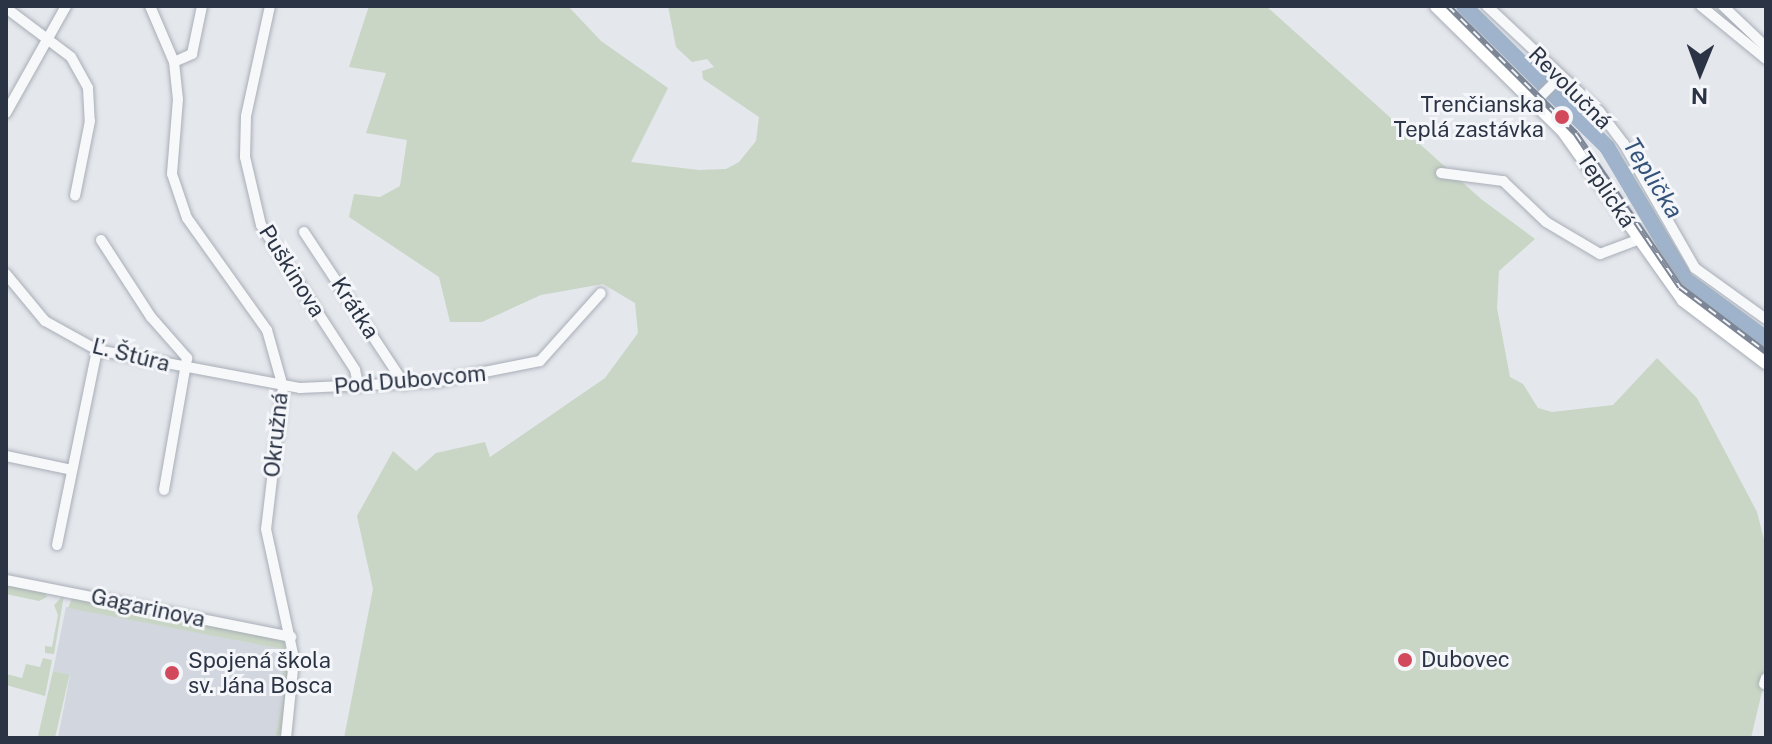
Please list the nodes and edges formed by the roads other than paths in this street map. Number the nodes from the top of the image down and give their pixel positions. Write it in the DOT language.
graph roads {
  1 [pos="66,6"];
  2 [pos="150,6"];
  3 [pos="202,6"];
  4 [pos="270,6"];
  5 [pos="1437,6"];
  6 [pos="1487,6"];
  7 [pos="1701,6"];
  8 [pos="1723,6"];
  9 [pos="6,8"];
  10 [pos="47,36"];
  11 [pos="1766,47"];
  12 [pos="1766,59"];
  13 [pos="174,62"];
  14 [pos="1558,79"];
  15 [pos="9,94"];
  16 [pos="1540,98"];
  17 [pos="6,113"];
  18 [pos="1441,173"];
  19 [pos="75,196"];
  20 [pos="304,232"];
  21 [pos="1640,239"];
  22 [pos="101,240"];
  23 [pos="6,274"];
  24 [pos="601,293"];
  25 [pos="1766,319"];
  26 [pos="97,350"];
  27 [pos="1766,362"];
  28 [pos="188,369"];
  29 [pos="405,385"];
  30 [pos="283,387"];
  31 [pos="359,387"];
  32 [pos="6,456"];
  33 [pos="72,470"];
  34 [pos="164,490"];
  35 [pos="57,545"];
  36 [pos="6,580"];
  37 [pos="291,637"];
  38 [pos="286,738"];
  1 -- 10 [label="street"];
  2 -- 13 [label="street, Okružná"];
  3 -- 13 [label="street"];
  4 -- 31 [label="street, Puškinova"];
  5 -- 16 [label="main road, Teplická"];
  6 -- 14 [label="street, Revolučná"];
  7 -- 12 [label="street"];
  8 -- 11 [label="street"];
  9 -- 10 [label="street"];
  10 -- 15 [label="street"];
  10 -- 19 [label="street"];
  13 -- 30 [label="street, Okružná"];
  14 -- 16 [label="street"];
  14 -- 25 [label="street, Revolučná"];
  15 -- 17 [label="street"];
  16 -- 21 [label="main road, Teplická"];
  18 -- 21 [label="street, Teplická"];
  20 -- 29 [label="street, Krátka"];
  21 -- 27 [label="main road, Teplická"];
  22 -- 28 [label="street"];
  23 -- 26 [label="street, Ľ. Štúra"];
  24 -- 29 [label="street, Pod Dubovcom"];
  26 -- 28 [label="street, Ľ. Štúra"];
  26 -- 33 [label="street"];
  28 -- 30 [label="street, Ľ. Štúra"];
  28 -- 34 [label="street"];
  29 -- 31 [label="street, Pod Dubovcom"];
  30 -- 31 [label="street, Pod Dubovcom"];
  30 -- 37 [label="street, Okružná"];
  32 -- 33 [label="street"];
  33 -- 35 [label="street"];
  36 -- 37 [label="street, Gagarinova"];
  37 -- 38 [label="street, Okružná"];
}
